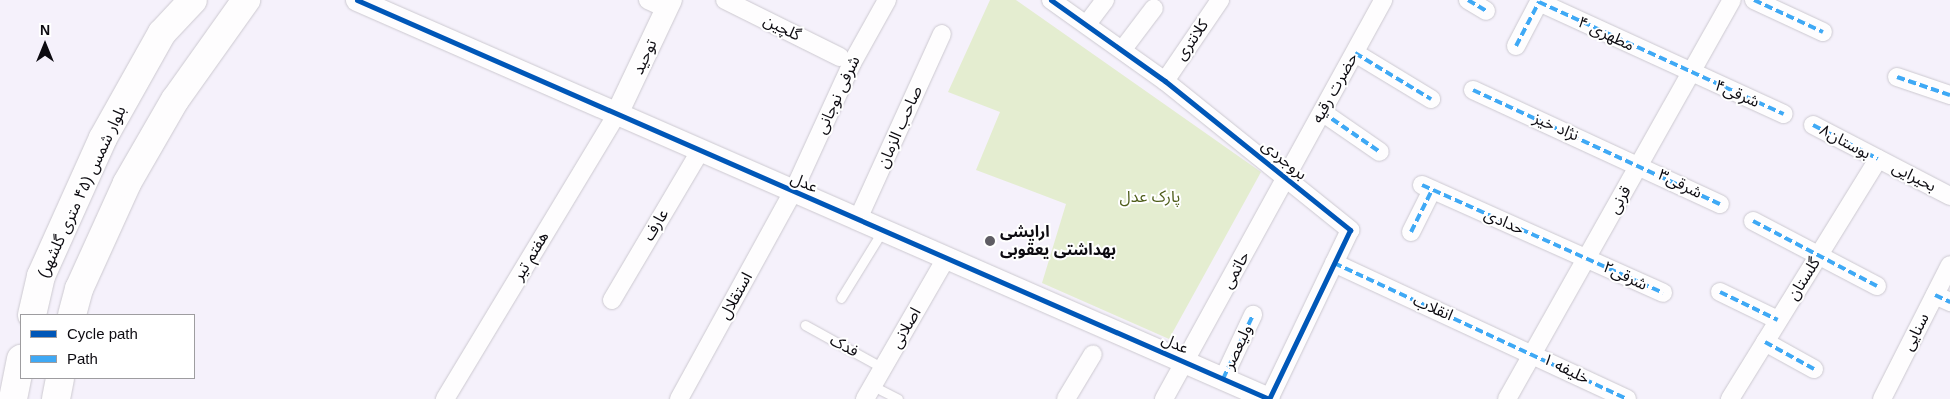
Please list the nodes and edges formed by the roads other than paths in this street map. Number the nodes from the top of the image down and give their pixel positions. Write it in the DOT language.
graph roads {
  1 [pos="192,0"];
  2 [pos="246,0"];
  3 [pos="357,0"];
  4 [pos="725,0"];
  5 [pos="887,0"];
  6 [pos="1105,0"];
  7 [pos="1220,0"];
  8 [pos="1383,0"];
  9 [pos="1468,0"];
  10 [pos="1732,0"];
  11 [pos="1754,0"];
  12 [pos="662,3"];
  13 [pos="1063,3"];
  14 [pos="1154,8"];
  15 [pos="1486,11"];
  16 [pos="1087,24"];
  17 [pos="1823,32"];
  18 [pos="942,34"];
  19 [pos="1516,46"];
  20 [pos="1123,49"];
  21 [pos="1354,53"];
  22 [pos="840,57"];
  23 [pos="1691,74"];
  24 [pos="1897,77"];
  25 [pos="1165,80"];
  26 [pos="1474,90"];
  27 [pos="1950,94"];
  28 [pos="1431,99"];
  29 [pos="1322,112"];
  30 [pos="618,114"];
  31 [pos="1784,114"];
  32 [pos="1813,125"];
  33 [pos="700,151"];
  34 [pos="1380,152"];
  35 [pos="1878,159"];
  36 [pos="1640,164"];
  37 [pos="1286,177"];
  38 [pos="793,192"];
  39 [pos="1950,196"];
  40 [pos="1720,204"];
  41 [pos="858,219"];
  42 [pos="1753,221"];
  43 [pos="883,230"];
  44 [pos="1411,232"];
  45 [pos="1819,255"];
  46 [pos="946,258"];
  47 [pos="1586,258"];
  48 [pos="1334,263"];
  49 [pos="1950,265"];
  50 [pos="1877,286"];
  51 [pos="1720,292"];
  52 [pos="1663,293"];
  53 [pos="841,298"];
  54 [pos="1943,298"];
  55 [pos="612,300"];
  56 [pos="32,314"];
  57 [pos="72,314"];
  58 [pos="1253,315"];
  59 [pos="1778,320"];
  60 [pos="804,325"];
  61 [pos="1765,342"];
  62 [pos="1533,353"];
  63 [pos="1093,354"];
  64 [pos="1185,362"];
  65 [pos="20,363"];
  66 [pos="883,368"];
  67 [pos="1814,369"];
  68 [pos="60,379"];
  69 [pos="1223,379"];
  70 [pos="869,392"];
  71 [pos="13,399"];
  72 [pos="56,399"];
  73 [pos="445,399"];
  74 [pos="679,399"];
  75 [pos="898,399"];
  76 [pos="1066,399"];
  77 [pos="1164,399"];
  78 [pos="1269,399"];
  79 [pos="1507,399"];
  80 [pos="1627,399"];
  81 [pos="1730,399"];
  82 [pos="1882,399"];
  1 -- 56 [label="main road, بلوار شمس (۴۵ متری گلشهر)"];
  2 -- 57 [label="main road"];
  3 -- 30 [label="street, عدل"];
  4 -- 22 [label="street, گلچین"];
  5 -- 38 [label="street, شرفی نوجانی"];
  6 -- 16 [label="street"];
  7 -- 25 [label="street, کلانتری"];
  8 -- 21 [label="street, حضرت رقیه"];
  9 -- 15 [label="street"];
  10 -- 23 [label="street, قرنی"];
  11 -- 17 [label="street"];
  12 -- 30 [label="street, توحید"];
  13 -- 16 [label="street, بروجردی"];
  14 -- 20 [label="street"];
  16 -- 20 [label="street, بروجردی"];
  18 -- 41 [label="street, صاحب الزمان"];
  19 -- 23 [label="street, مطهری ۴"];
  20 -- 25 [label="street, بروجردی"];
  21 -- 28 [label="street"];
  21 -- 29 [label="street, حضرت رقیه"];
  23 -- 31 [label="street, ۴شرقی"];
  23 -- 36 [label="street, قرنی"];
  24 -- 27 [label="street"];
  25 -- 37 [label="street, بروجردی"];
  26 -- 36 [label="street, نژاد خیز"];
  29 -- 34 [label="street"];
  29 -- 37 [label="street, حضرت رقیه"];
  30 -- 33 [label="street, عدل"];
  30 -- 73 [label="street, هفتم تیر"];
  32 -- 35 [label="street, بوستان۸"];
  33 -- 38 [label="street, عدل"];
  33 -- 55 [label="street, عارف"];
  35 -- 39 [label="street, بحیرایی"];
  35 -- 45 [label="street, گلستان"];
  36 -- 40 [label="street, ۳شرقی"];
  36 -- 47 [label="street, قرنی"];
  37 -- 48 [label="street, بروجردی"];
  37 -- 64 [label="street, حاتمی"];
  38 -- 41 [label="street, عدل"];
  38 -- 74 [label="street, استقلال"];
  41 -- 43 [label="street, عدل"];
  42 -- 45 [label="street"];
  43 -- 46 [label="street, عدل"];
  43 -- 53 [label="lane"];
  44 -- 47 [label="street, حدادی"];
  45 -- 50 [label="street"];
  45 -- 59 [label="street, گلستان"];
  46 -- 64 [label="street, عدل"];
  46 -- 66 [label="street, اصلانی"];
  47 -- 52 [label="street, ۲شرقی"];
  47 -- 62 [label="street, قرنی"];
  48 -- 62 [label="street, انقلاب"];
  48 -- 78 [label="street, بروجردی"];
  49 -- 54 [label="street, سنایی"];
  51 -- 59 [label="street"];
  54 -- 82 [label="street, سنایی"];
  58 -- 69 [label="street, ولیعصر"];
  59 -- 61 [label="street, گلستان"];
  60 -- 66 [label="lane, فدک"];
  61 -- 67 [label="street"];
  61 -- 81 [label="street, گلستان"];
  62 -- 79 [label="street, قرنی"];
  62 -- 80 [label="street, خلیفه ۱"];
  63 -- 76 [label="street"];
  64 -- 69 [label="street, عدل"];
  64 -- 77 [label="street, حاتمی"];
  65 -- 71 [label="main road"];
  66 -- 70 [label="street, اصلانی"];
  68 -- 72 [label="main road"];
  69 -- 78 [label="street, عدل"];
  70 -- 75 [label="lane"];
}
